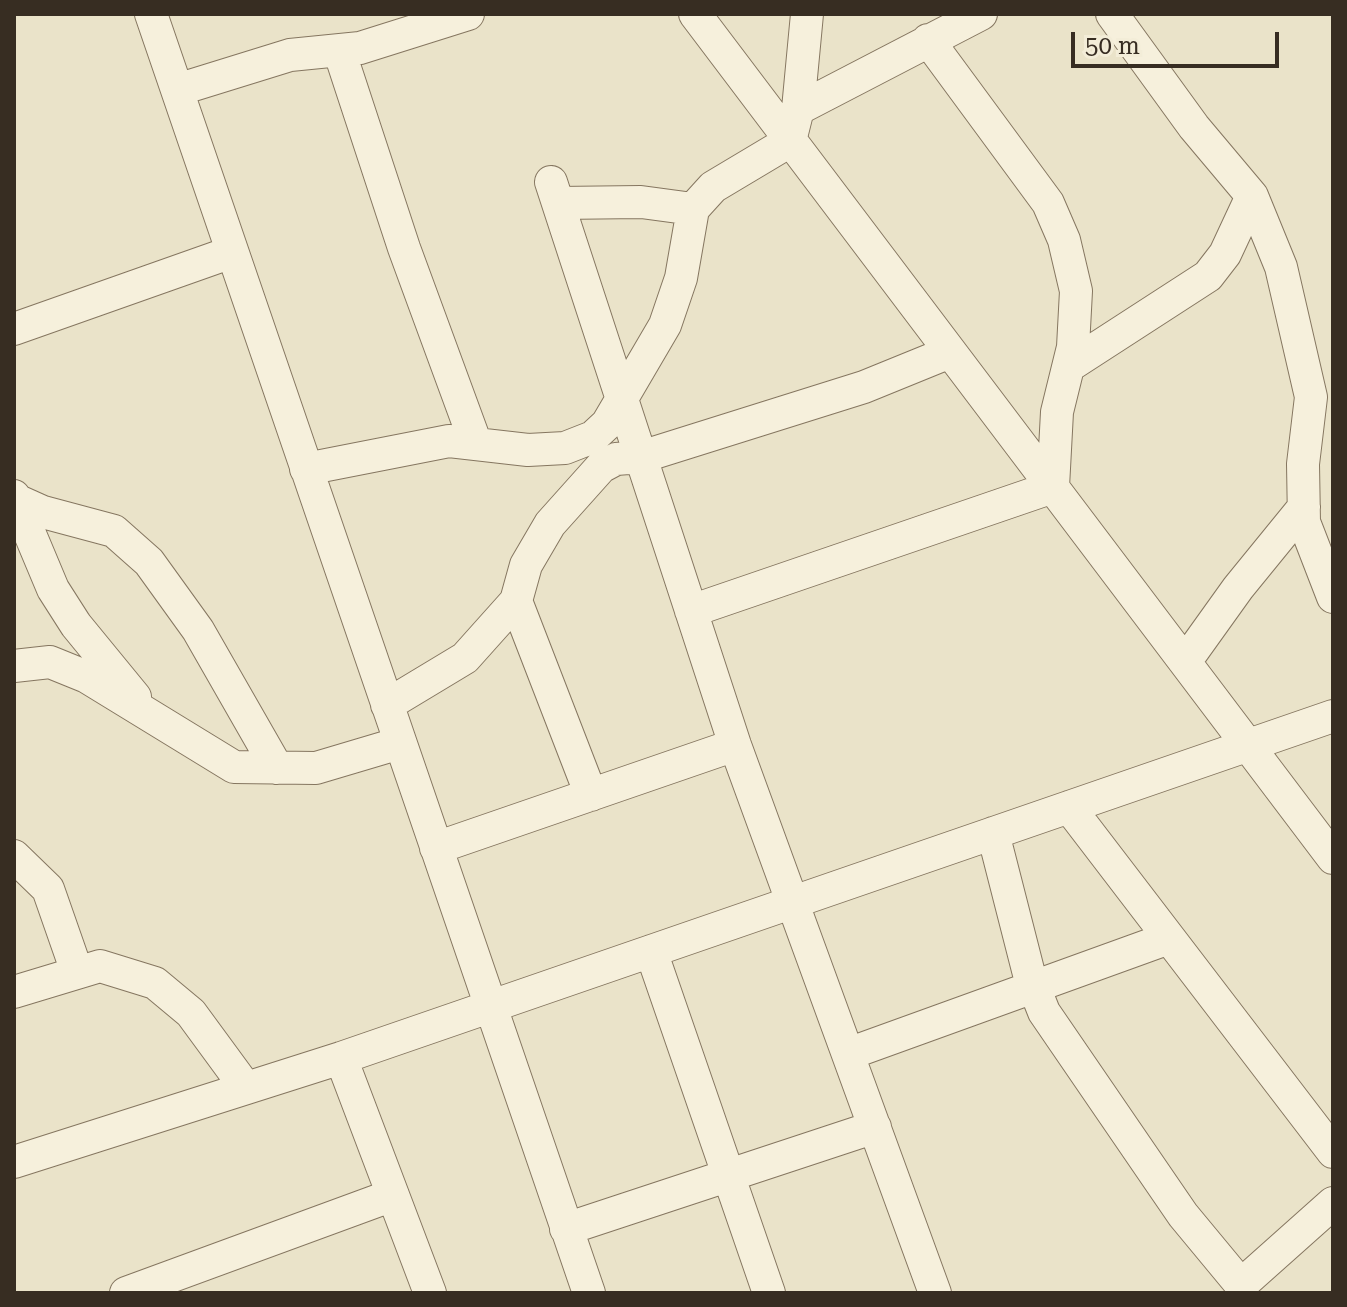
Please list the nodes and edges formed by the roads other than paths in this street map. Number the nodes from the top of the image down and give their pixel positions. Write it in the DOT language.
graph roads {
  1 [pos="151,14"];
  2 [pos="468,14"];
  3 [pos="695,14"];
  4 [pos="807,14"];
  5 [pos="981,14"];
  6 [pos="1112,14"];
  7 [pos="928,40"];
  8 [pos="339,50"];
  9 [pos="177,90"];
  10 [pos="798,109"];
  11 [pos="790,141"];
  12 [pos="1252,196"];
  13 [pos="693,209"];
  14 [pos="232,252"];
  15 [pos="14,329"];
  16 [pos="950,352"];
  17 [pos="1069,366"];
  18 [pos="622,400"];
  19 [pos="476,444"];
  20 [pos="597,452"];
  21 [pos="641,457"];
  22 [pos="306,469"];
  23 [pos="1053,487"];
  24 [pos="15,498"];
  25 [pos="1304,507"];
  26 [pos="1333,597"];
  27 [pos="516,601"];
  28 [pos="691,611"];
  29 [pos="1185,662"];
  30 [pos="14,666"];
  31 [pos="387,705"];
  32 [pos="1333,716"];
  33 [pos="153,718"];
  34 [pos="400,743"];
  35 [pos="735,745"];
  36 [pos="1247,745"];
  37 [pos="277,768"];
  38 [pos="591,795"];
  39 [pos="1069,807"];
  40 [pos="993,833"];
  41 [pos="436,848"];
  42 [pos="14,856"];
  43 [pos="1333,858"];
  44 [pos="794,902"];
  45 [pos="1169,938"];
  46 [pos="651,951"];
  47 [pos="77,972"];
  48 [pos="1033,985"];
  49 [pos="14,992"];
  50 [pos="490,1007"];
  51 [pos="848,1054"];
  52 [pos="341,1058"];
  53 [pos="246,1088"];
  54 [pos="875,1127"];
  55 [pos="1333,1152"];
  56 [pos="14,1162"];
  57 [pos="729,1178"];
  58 [pos="393,1195"];
  59 [pos="1333,1203"];
  60 [pos="566,1229"];
  61 [pos="1244,1289"];
  62 [pos="126,1293"];
  63 [pos="430,1293"];
  64 [pos="589,1293"];
  65 [pos="769,1293"];
  66 [pos="935,1293"];
  1 -- 9 [label="street"];
  2 -- 8 [label="street"];
  3 -- 11 [label="street"];
  4 -- 10 [label="street"];
  5 -- 7 [label="street"];
  6 -- 12 [label="street"];
  7 -- 10 [label="street"];
  7 -- 17 [label="street"];
  8 -- 9 [label="street"];
  8 -- 19 [label="street"];
  9 -- 14 [label="street"];
  10 -- 11 [label="street"];
  11 -- 13 [label="street"];
  11 -- 16 [label="street"];
  12 -- 17 [label="street"];
  12 -- 25 [label="street"];
  13 -- 18 [label="street"];
  13 -- 18 [label="street"];
  14 -- 15 [label="street"];
  14 -- 22 [label="street"];
  16 -- 21 [label="street"];
  16 -- 23 [label="street"];
  17 -- 23 [label="street"];
  18 -- 20 [label="street"];
  18 -- 21 [label="street"];
  19 -- 20 [label="street"];
  19 -- 22 [label="street"];
  20 -- 21 [label="street"];
  20 -- 27 [label="street"];
  21 -- 28 [label="street"];
  22 -- 31 [label="street"];
  23 -- 28 [label="street"];
  23 -- 29 [label="street"];
  24 -- 33 [label="street"];
  24 -- 37 [label="street"];
  25 -- 26 [label="street"];
  25 -- 29 [label="street"];
  27 -- 31 [label="street"];
  27 -- 38 [label="street"];
  28 -- 35 [label="street"];
  29 -- 36 [label="street"];
  30 -- 33 [label="street"];
  31 -- 34 [label="street"];
  32 -- 36 [label="street"];
  33 -- 37 [label="street"];
  34 -- 37 [label="street"];
  34 -- 41 [label="street"];
  35 -- 38 [label="street"];
  35 -- 44 [label="street"];
  36 -- 39 [label="street"];
  36 -- 43 [label="street"];
  38 -- 41 [label="street"];
  39 -- 40 [label="street"];
  39 -- 45 [label="street"];
  40 -- 44 [label="street"];
  40 -- 48 [label="street"];
  41 -- 50 [label="street"];
  42 -- 47 [label="street"];
  44 -- 46 [label="street"];
  44 -- 51 [label="street"];
  45 -- 48 [label="street"];
  45 -- 55 [label="street"];
  46 -- 50 [label="street"];
  46 -- 57 [label="street"];
  47 -- 49 [label="street"];
  47 -- 53 [label="street"];
  48 -- 51 [label="street"];
  48 -- 61 [label="street"];
  50 -- 52 [label="street"];
  50 -- 60 [label="street"];
  51 -- 54 [label="street"];
  52 -- 53 [label="street"];
  52 -- 58 [label="street"];
  53 -- 56 [label="street"];
  54 -- 57 [label="street"];
  54 -- 66 [label="street"];
  57 -- 60 [label="street"];
  57 -- 65 [label="street"];
  58 -- 62 [label="street"];
  58 -- 63 [label="street"];
  59 -- 61 [label="street"];
  60 -- 64 [label="street"];
}
